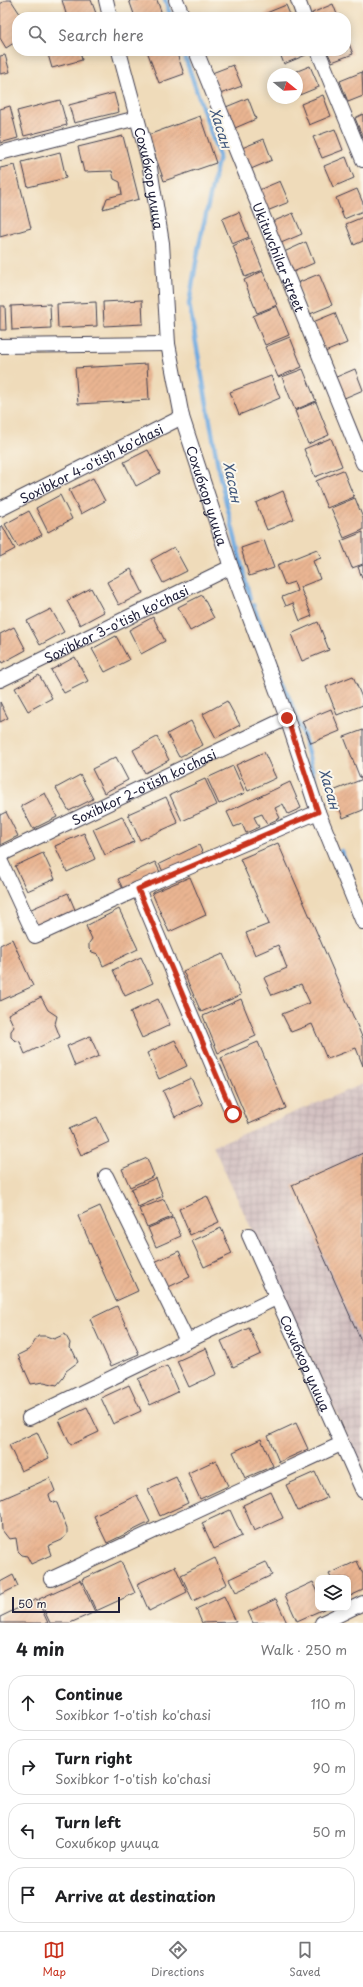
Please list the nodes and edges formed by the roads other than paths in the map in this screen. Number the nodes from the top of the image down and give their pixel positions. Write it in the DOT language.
graph roads {
  1 [pos="106,0"];
  2 [pos="176,0"];
  3 [pos="298,0"];
  4 [pos="109,12"];
  5 [pos="181,12"];
  6 [pos="302,12"];
  7 [pos="120,56"];
  8 [pos="198,56"];
  9 [pos="320,56"];
  10 [pos="137,118"];
  11 [pos="0,153"];
  12 [pos="363,160"];
  13 [pos="168,344"];
  14 [pos="0,346"];
  15 [pos="182,417"];
  16 [pos="363,463"];
  17 [pos="0,509"];
  18 [pos="231,567"];
  19 [pos="0,680"];
  20 [pos="287,718"];
  21 [pos="318,812"];
  22 [pos="0,855"];
  23 [pos="0,860"];
  24 [pos="138,889"];
  25 [pos="363,922"];
  26 [pos="233,1114"];
  27 [pos="106,1176"];
  28 [pos="249,1235"];
  29 [pos="276,1298"];
  30 [pos="187,1341"];
  31 [pos="29,1418"];
  32 [pos="341,1444"];
  33 [pos="363,1491"];
  34 [pos="51,1579"];
  35 [pos="363,1603"];
  36 [pos="322,1623"];
  1 -- 4 [label="street"];
  2 -- 5 [label="street"];
  3 -- 6 [label="street"];
  7 -- 10 [label="street, Сохибкор улица"];
  8 -- 16 [label="street, Ukituvchilar street"];
  9 -- 12 [label="street"];
  10 -- 11 [label="street"];
  10 -- 13 [label="street, Сохибкор улица"];
  13 -- 14 [label="street"];
  13 -- 15 [label="street, Сохибкор улица"];
  15 -- 17 [label="street, Soxibkor 4-o'tish ko'chasi"];
  15 -- 18 [label="street, Сохибкор улица"];
  18 -- 19 [label="street, Soxibkor 3-o'tish ko'chasi"];
  18 -- 20 [label="street, Сохибкор улица"];
  20 -- 21 [label="street, Сохибкор улица"];
  20 -- 22 [label="street, Soxibkor 2-o'tish ko'chasi"];
  21 -- 24 [label="street"];
  21 -- 25 [label="street, Сохибкор улица"];
  23 -- 24 [label="street"];
  24 -- 26 [label="street"];
  27 -- 30 [label="street"];
  28 -- 29 [label="street, Сохибкор улица"];
  29 -- 30 [label="street"];
  29 -- 32 [label="street, Сохибкор улица"];
  30 -- 31 [label="street"];
  32 -- 33 [label="street, Сохибкор улица"];
  32 -- 34 [label="street"];
  35 -- 36 [label="street"];
}
